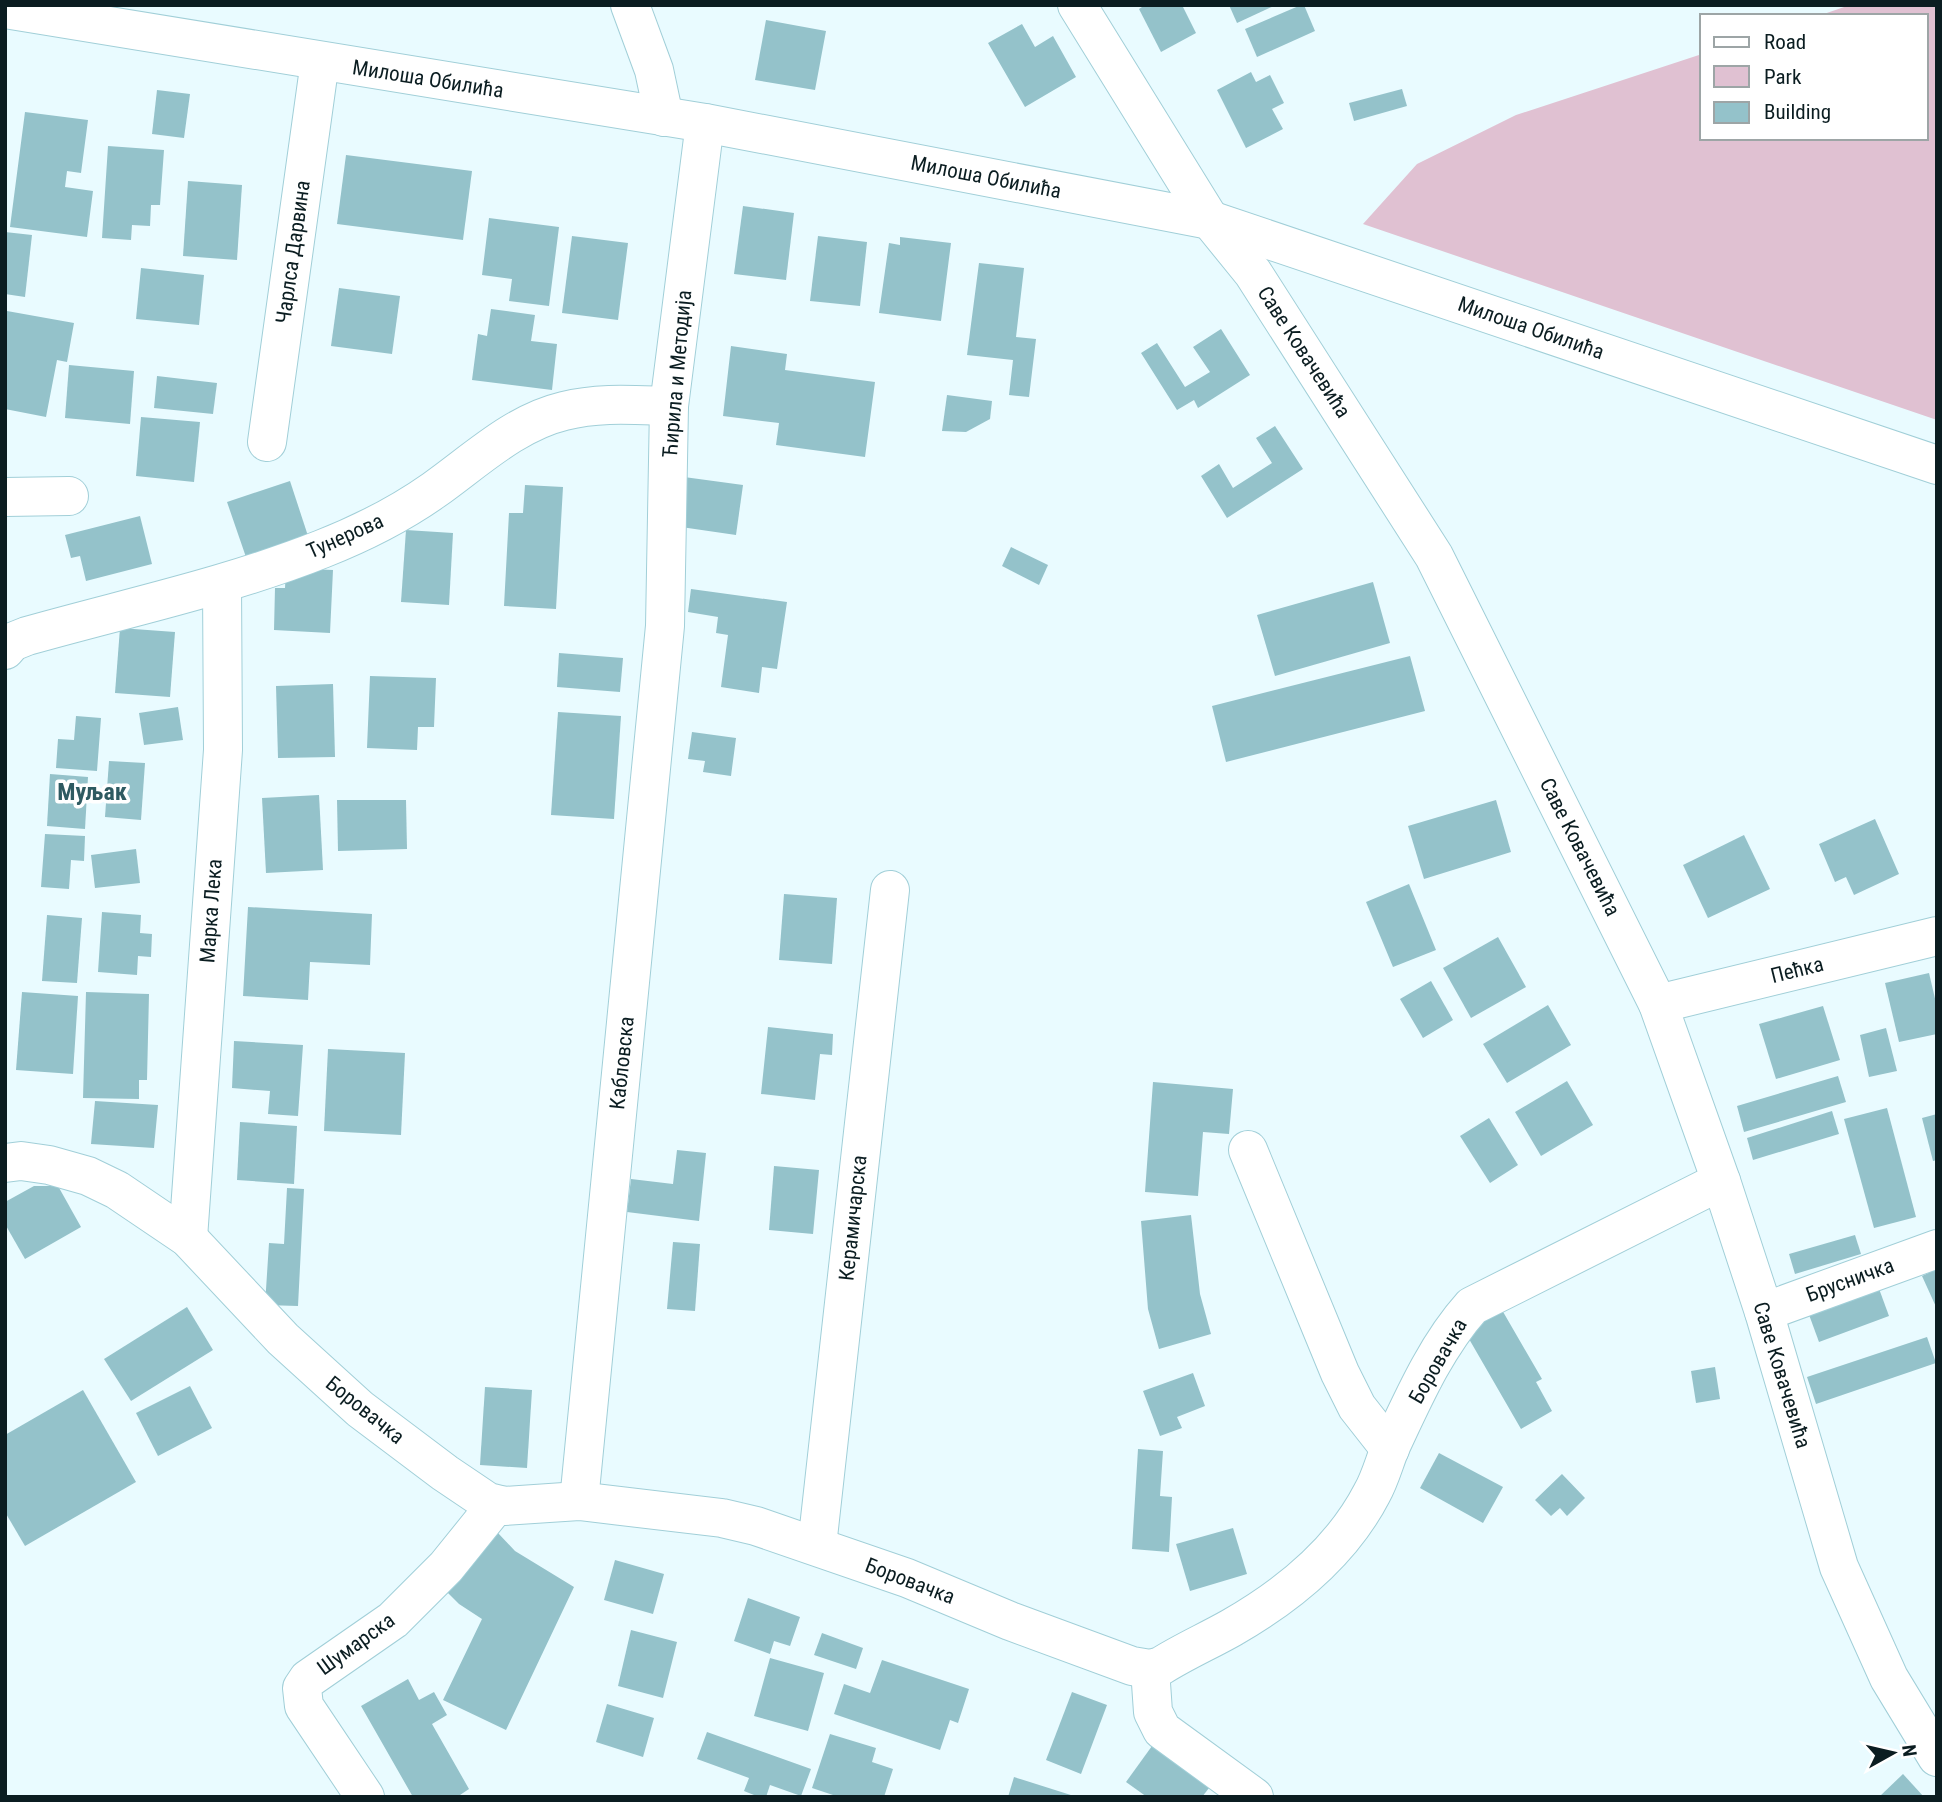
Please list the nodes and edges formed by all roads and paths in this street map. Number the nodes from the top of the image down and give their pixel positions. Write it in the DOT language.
graph roads {
  1 [pos="630,5"];
  2 [pos="1077,5"];
  3 [pos="5,9"];
  4 [pos="320,61"];
  5 [pos="664,117"];
  6 [pos="705,123"];
  7 [pos="1210,220"];
  8 [pos="669,405"];
  9 [pos="267,442"];
  10 [pos="1937,465"];
  11 [pos="69,496"];
  12 [pos="5,497"];
  13 [pos="222,584"];
  14 [pos="666,626"];
  15 [pos="5,650"];
  16 [pos="890,890"];
  17 [pos="1937,936"];
  18 [pos="1658,1004"];
  19 [pos="1248,1150"];
  20 [pos="5,1163"];
  21 [pos="1721,1181"];
  22 [pos="188,1238"];
  23 [pos="1937,1248"];
  24 [pos="1764,1311"];
  25 [pos="1390,1449"];
  26 [pos="579,1500"];
  27 [pos="496,1505"];
  28 [pos="817,1546"];
  29 [pos="1150,1669"];
  30 [pos="1937,1757"];
  31 [pos="365,1797"];
  32 [pos="1254,1797"];
  1 -- 5 [label="street"];
  2 -- 7 [label="street, Саве Ковачевића"];
  3 -- 4 [label="street, Милоша Обилића"];
  4 -- 5 [label="street, Милоша Обилића"];
  4 -- 9 [label="street, Чарлса Дарвина"];
  5 -- 6 [label="street, Милоша Обилића"];
  6 -- 7 [label="street, Милоша Обилића"];
  6 -- 8 [label="street, Ћирила и Методија"];
  7 -- 10 [label="street, Милоша Обилића"];
  7 -- 18 [label="street, Саве Ковачевића"];
  8 -- 13 [label="street, Тунерова"];
  8 -- 14 [label="street, Ћирила и Методија"];
  11 -- 12 [label="street"];
  13 -- 15 [label="street, Тунерова"];
  13 -- 22 [label="street, Марка Лека"];
  14 -- 26 [label="street, Кабловска"];
  16 -- 28 [label="street, Керамичарска"];
  17 -- 18 [label="street, Пећка"];
  18 -- 21 [label="street, Саве Ковачевића"];
  19 -- 25 [label="street"];
  20 -- 22 [label="street, Боровачка"];
  21 -- 24 [label="street, Саве Ковачевића"];
  21 -- 25 [label="street, Боровачка"];
  22 -- 27 [label="street, Боровачка"];
  23 -- 24 [label="street, Брусничка"];
  24 -- 30 [label="street, Саве Ковачевића"];
  25 -- 29 [label="street, Боровачка"];
  26 -- 27 [label="street, Боровачка"];
  26 -- 28 [label="street, Боровачка"];
  27 -- 31 [label="street, Шумарска"];
  28 -- 29 [label="street, Боровачка"];
  29 -- 32 [label="street"];
}
